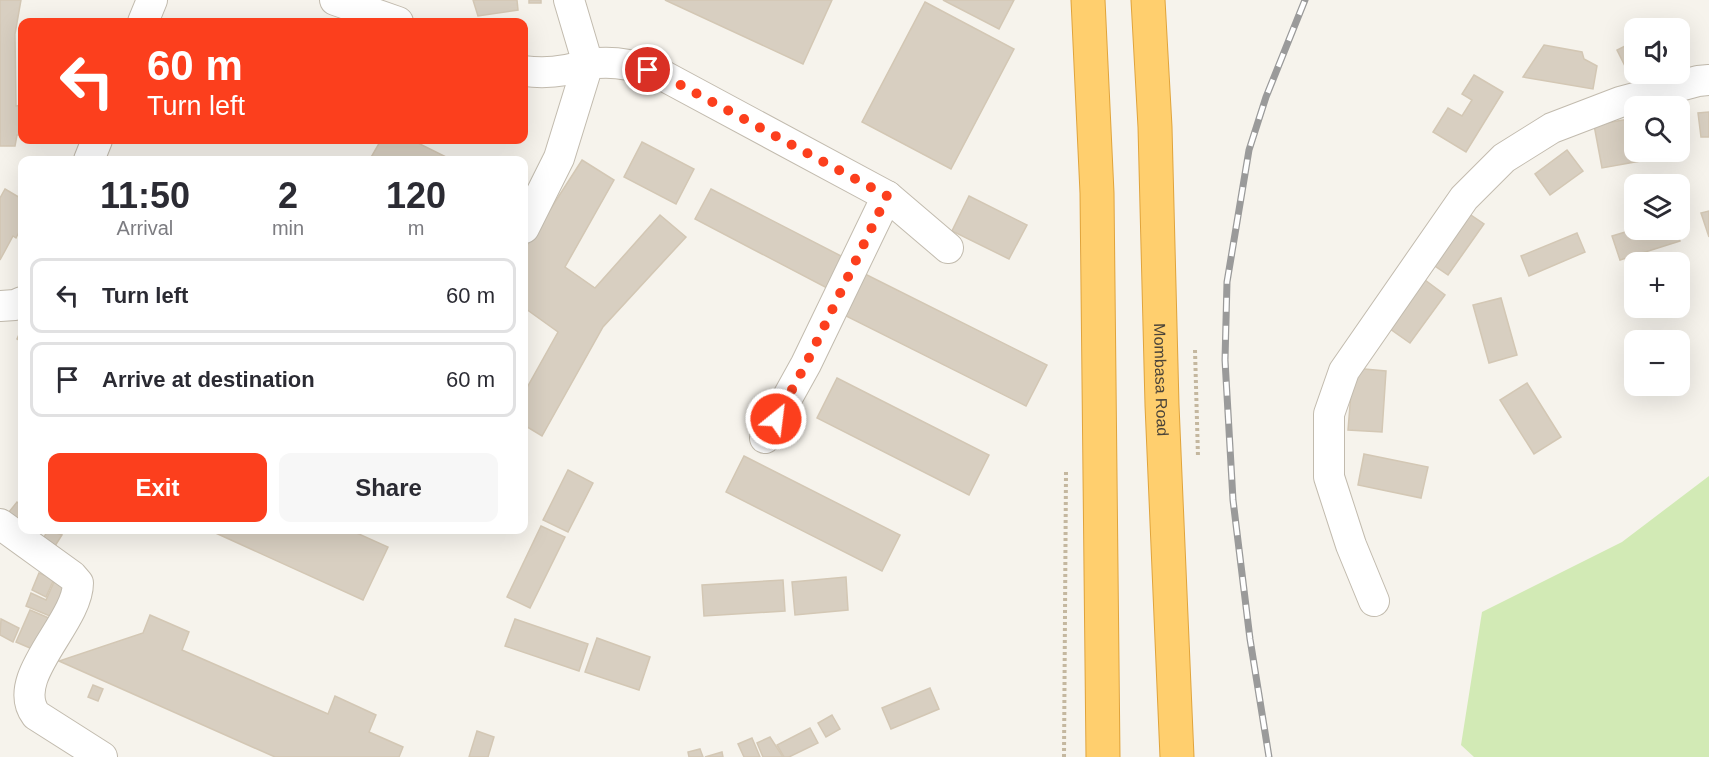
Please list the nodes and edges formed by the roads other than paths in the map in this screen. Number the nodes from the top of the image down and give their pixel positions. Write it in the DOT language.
graph roads {
  1 [pos="152,0"];
  2 [pos="335,0"];
  3 [pos="568,0"];
  4 [pos="1088,0"];
  5 [pos="1148,0"];
  6 [pos="145,18"];
  7 [pos="387,18"];
  8 [pos="588,64"];
  9 [pos="528,71"];
  10 [pos="1705,77"];
  11 [pos="887,196"];
  12 [pos="528,220"];
  13 [pos="948,249"];
  14 [pos="18,304"];
  15 [pos="0,306"];
  16 [pos="765,438"];
  17 [pos="0,524"];
  18 [pos="1374,600"];
  19 [pos="102,757"];
  20 [pos="1103,757"];
  21 [pos="1177,757"];
  1 -- 6 [label="street"];
  2 -- 7 [label="street"];
  3 -- 8 [label="street"];
  4 -- 20 [label="highway"];
  5 -- 21 [label="highway, Mombasa Road"];
  8 -- 9 [label="street"];
  8 -- 11 [label="street"];
  8 -- 12 [label="street"];
  10 -- 18 [label="street"];
  11 -- 13 [label="street"];
  11 -- 16 [label="street"];
  14 -- 15 [label="street"];
  17 -- 19 [label="street"];
}
